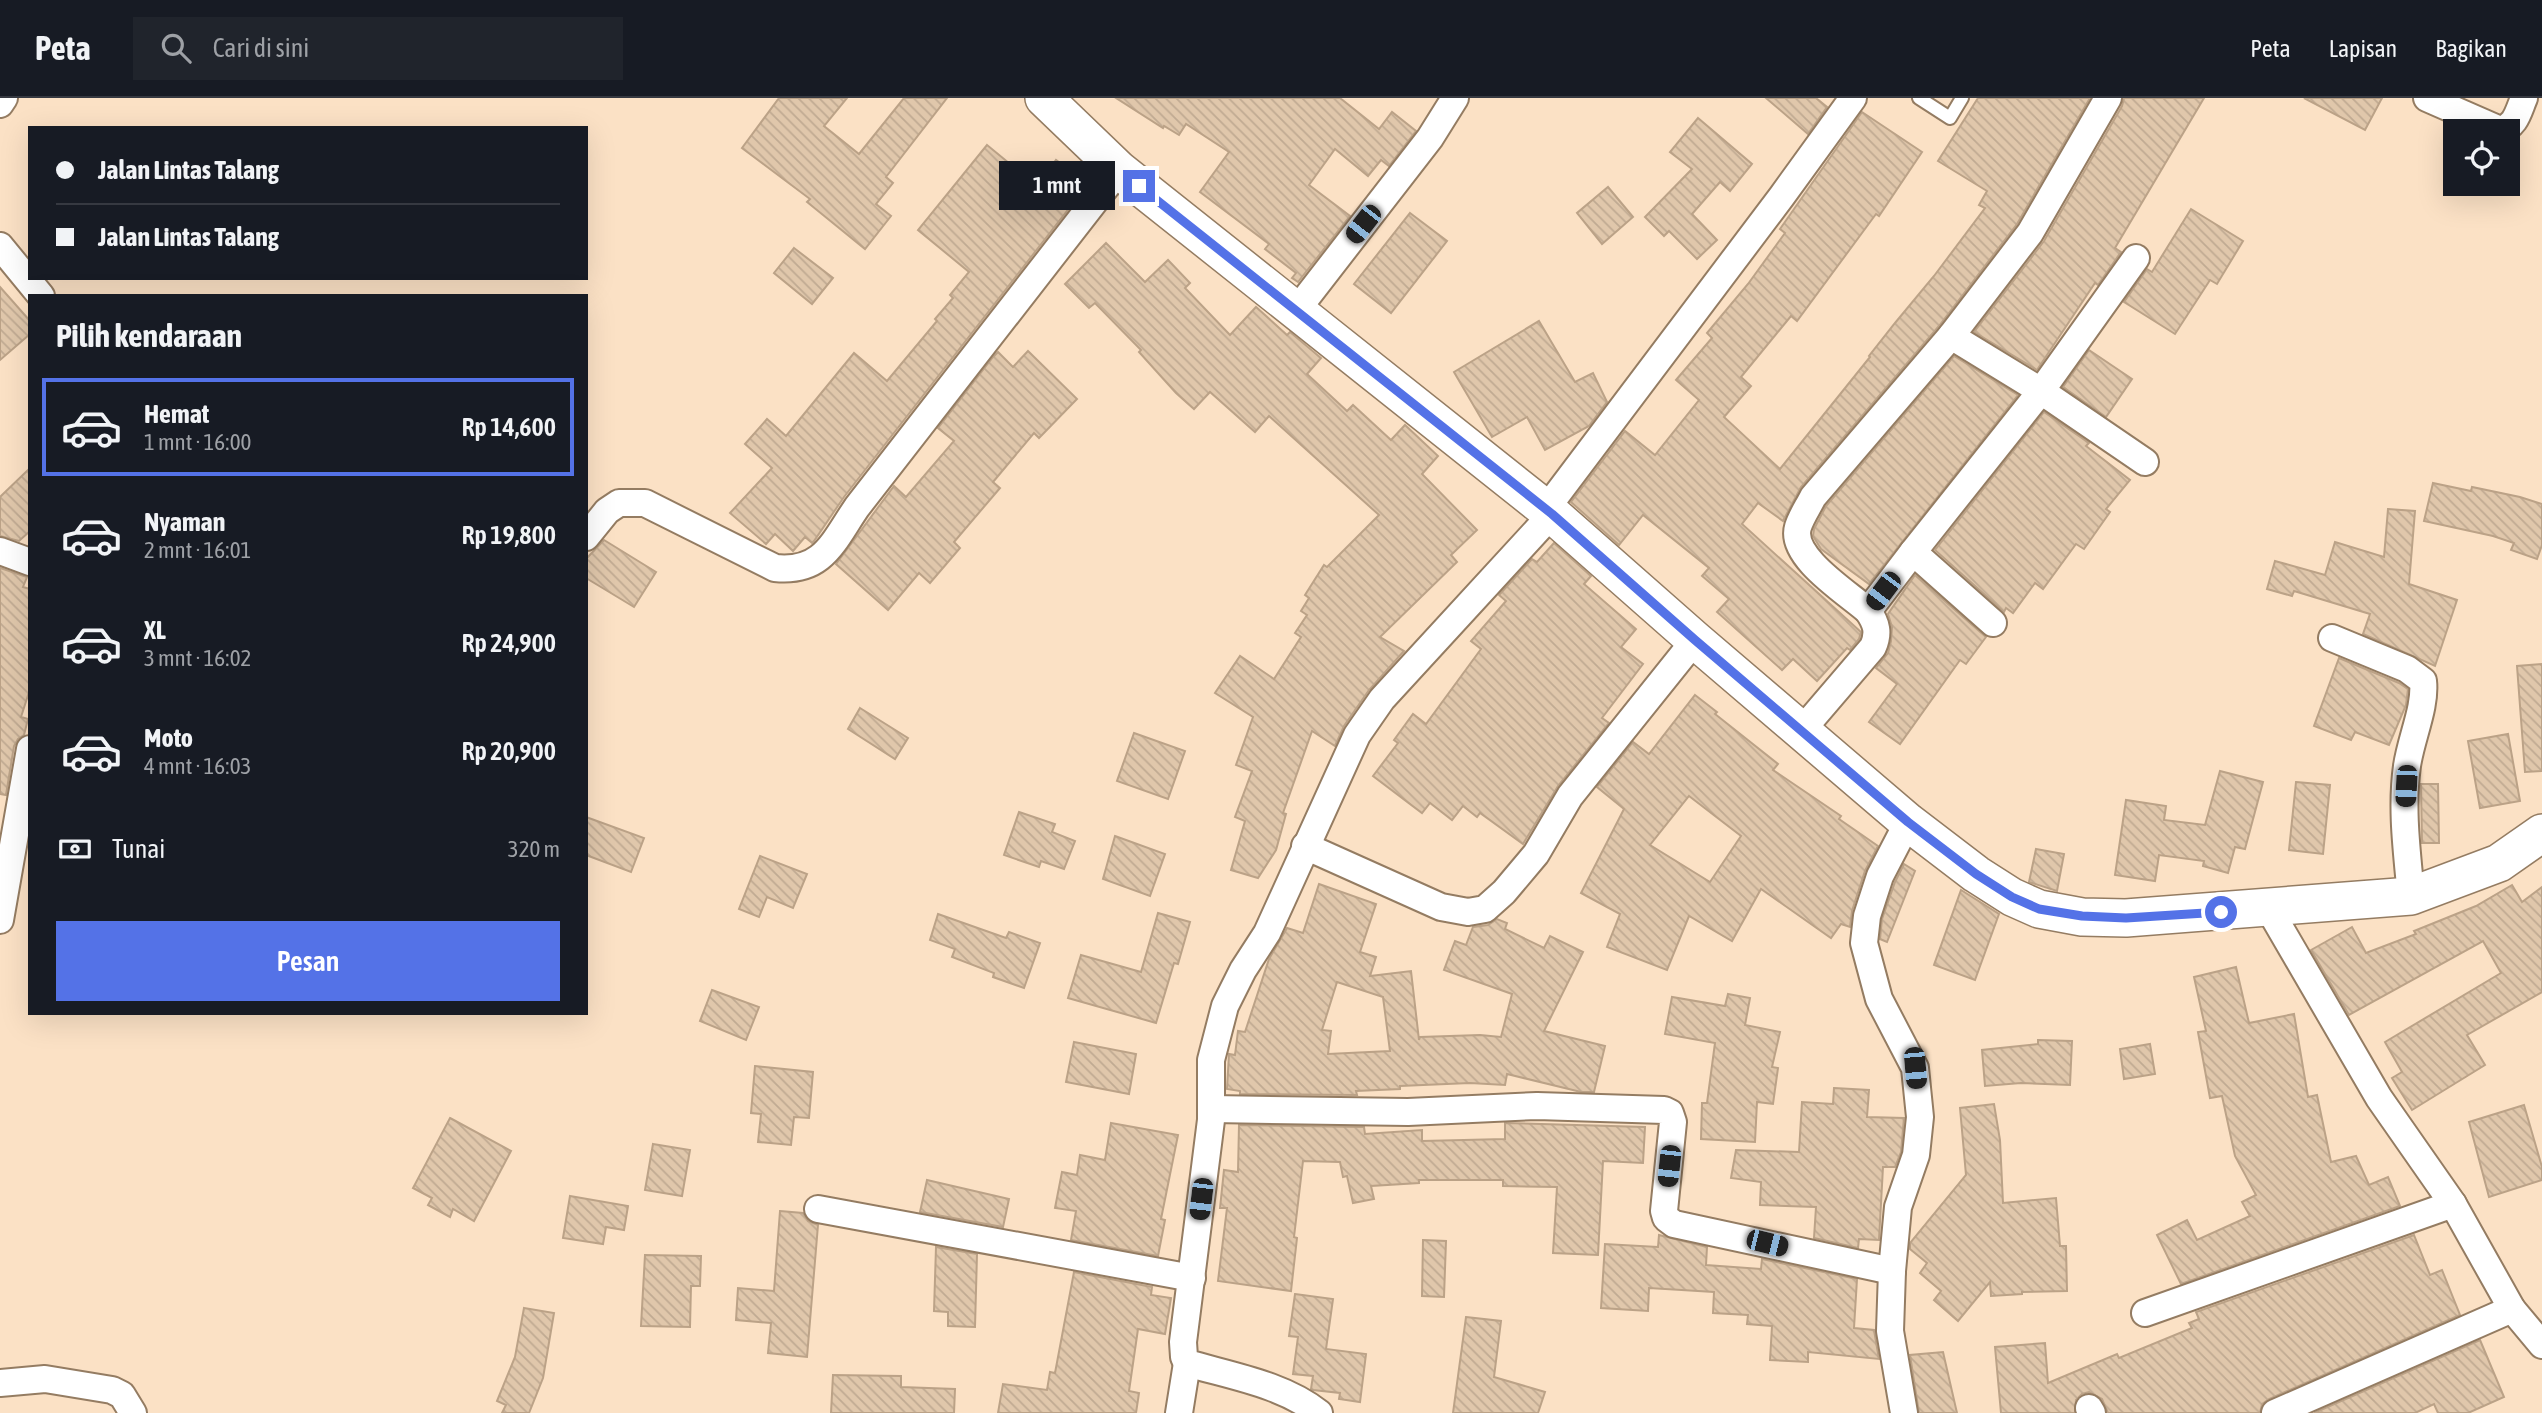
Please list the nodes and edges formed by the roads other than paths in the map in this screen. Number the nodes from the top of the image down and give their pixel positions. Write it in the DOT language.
graph roads {
  1 [pos="4,98"];
  2 [pos="1044,98"];
  3 [pos="1455,98"];
  4 [pos="1853,98"];
  5 [pos="1919,98"];
  6 [pos="1962,98"];
  7 [pos="2108,98"];
  8 [pos="2427,98"];
  9 [pos="2524,98"];
  10 [pos="0,104"];
  11 [pos="1119,170"];
  12 [pos="0,246"];
  13 [pos="2136,258"];
  14 [pos="39,294"];
  15 [pos="1296,311"];
  16 [pos="1951,336"];
  17 [pos="2041,391"];
  18 [pos="2145,462"];
  19 [pos="1549,511"];
  20 [pos="588,535"];
  21 [pos="0,551"];
  22 [pos="1913,551"];
  23 [pos="28,561"];
  24 [pos="1868,611"];
  25 [pos="1993,623"];
  26 [pos="2332,638"];
  27 [pos="1695,640"];
  28 [pos="1801,730"];
  29 [pos="28,760"];
  30 [pos="1908,822"];
  31 [pos="2542,833"];
  32 [pos="1305,846"];
  33 [pos="2411,896"];
  34 [pos="2269,909"];
  35 [pos="0,920"];
  36 [pos="1212,1109"];
  37 [pos="2453,1204"];
  38 [pos="818,1209"];
  39 [pos="1892,1271"];
  40 [pos="1192,1278"];
  41 [pos="2512,1309"];
  42 [pos="2145,1313"];
  43 [pos="2542,1345"];
  44 [pos="1187,1363"];
  45 [pos="0,1382"];
  46 [pos="2322,1404"];
  47 [pos="133,1413"];
  48 [pos="1179,1413"];
  49 [pos="1319,1413"];
  50 [pos="1904,1413"];
  51 [pos="2275,1413"];
  1 -- 10 [label="street"];
  2 -- 11 [label="street"];
  3 -- 15 [label="street"];
  4 -- 19 [label="street"];
  5 -- 6 [label="lane"];
  7 -- 16 [label="street"];
  8 -- 9 [label="street"];
  11 -- 15 [label="street"];
  11 -- 20 [label="street"];
  12 -- 14 [label="street"];
  13 -- 17 [label="street"];
  15 -- 19 [label="street"];
  16 -- 17 [label="street"];
  16 -- 24 [label="street"];
  17 -- 18 [label="street"];
  17 -- 22 [label="street"];
  19 -- 27 [label="street"];
  19 -- 32 [label="street"];
  21 -- 23 [label="street"];
  22 -- 24 [label="street"];
  22 -- 25 [label="street"];
  24 -- 28 [label="street"];
  26 -- 33 [label="street"];
  27 -- 28 [label="street"];
  27 -- 32 [label="street"];
  28 -- 30 [label="street"];
  29 -- 35 [label="street"];
  30 -- 34 [label="street"];
  30 -- 39 [label="street"];
  31 -- 33 [label="street"];
  32 -- 36 [label="street"];
  33 -- 34 [label="street"];
  34 -- 37 [label="street"];
  36 -- 39 [label="street"];
  36 -- 40 [label="street"];
  37 -- 41 [label="street"];
  37 -- 42 [label="street"];
  38 -- 40 [label="street"];
  39 -- 50 [label="street"];
  40 -- 44 [label="street"];
  41 -- 43 [label="street"];
  41 -- 46 [label="street"];
  44 -- 48 [label="street"];
  44 -- 49 [label="street"];
  45 -- 47 [label="street"];
  46 -- 51 [label="street"];
}
